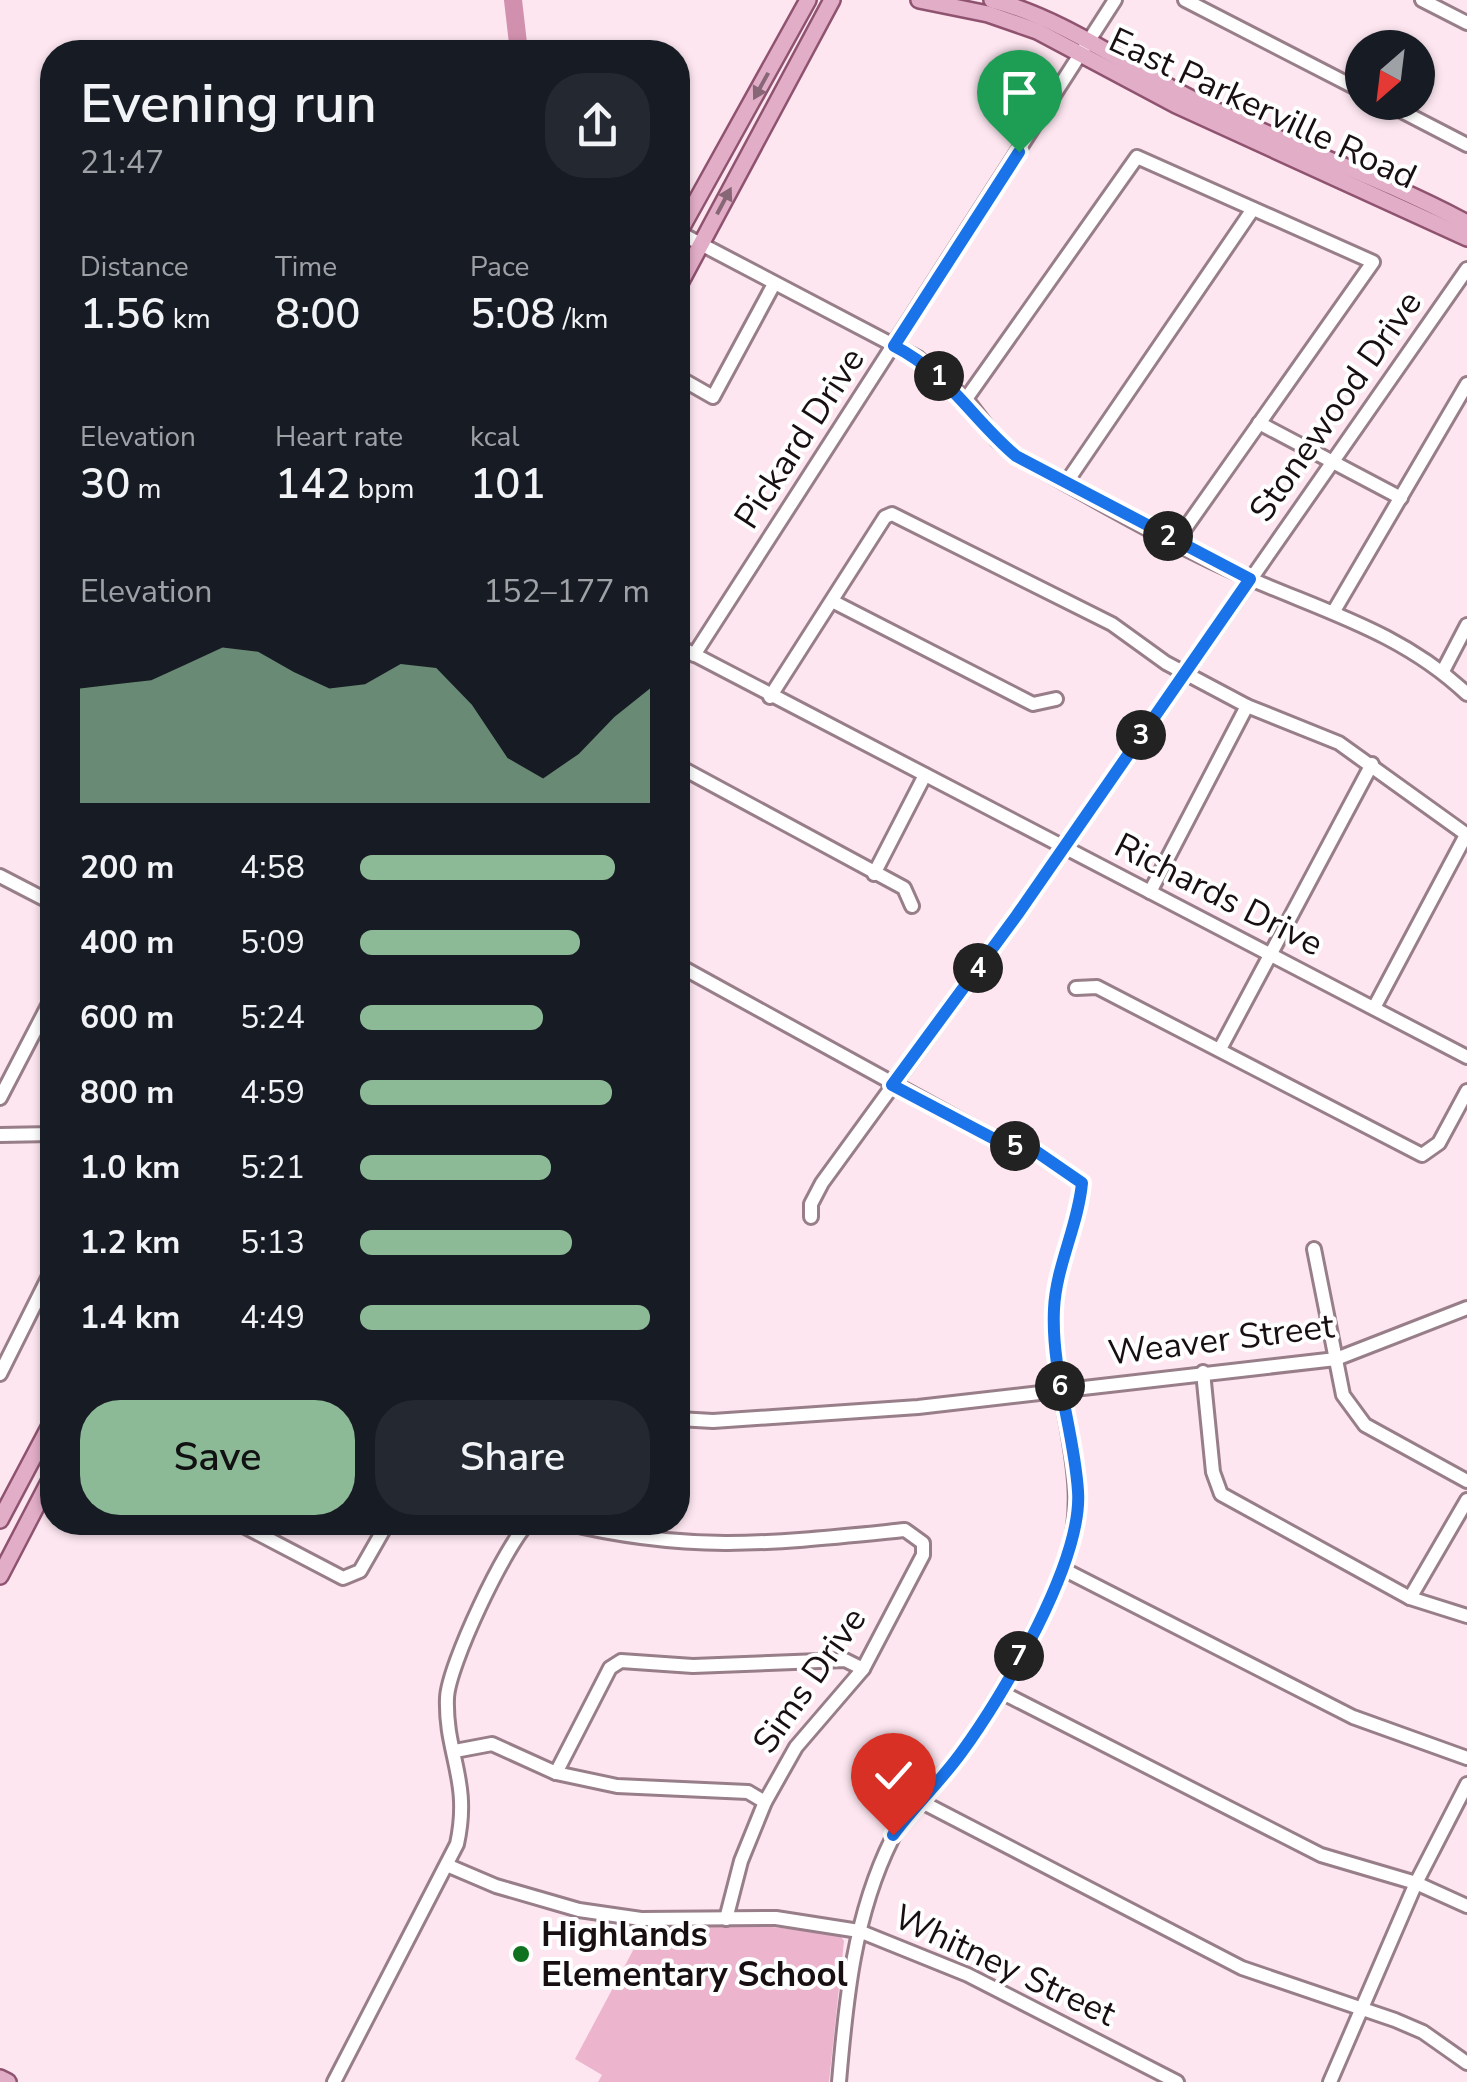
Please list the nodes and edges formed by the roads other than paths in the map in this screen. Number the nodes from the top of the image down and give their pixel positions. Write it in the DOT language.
graph roads {
  1 [pos="808,0"];
  2 [pos="832,0"];
  3 [pos="919,0"];
  4 [pos="992,0"];
  5 [pos="1115,0"];
  6 [pos="1185,0"];
  7 [pos="1422,0"];
  8 [pos="1467,23"];
  9 [pos="1085,50"];
  10 [pos="1345,82"];
  11 [pos="1419,120"];
  12 [pos="1467,145"];
  13 [pos="1253,209"];
  14 [pos="690,211"];
  15 [pos="1467,223"];
  16 [pos="1467,238"];
  17 [pos="690,239"];
  18 [pos="700,244"];
  19 [pos="690,264"];
  20 [pos="1467,269"];
  21 [pos="774,284"];
  22 [pos="894,346"];
  23 [pos="690,384"];
  24 [pos="1467,384"];
  25 [pos="966,400"];
  26 [pos="1259,423"];
  27 [pos="1332,460"];
  28 [pos="1066,483"];
  29 [pos="1400,498"];
  30 [pos="1177,540"];
  31 [pos="1250,579"];
  32 [pos="832,601"];
  33 [pos="1334,611"];
  34 [pos="1467,625"];
  35 [pos="690,653"];
  36 [pos="694,655"];
  37 [pos="1443,671"];
  38 [pos="1184,672"];
  39 [pos="1467,694"];
  40 [pos="770,697"];
  41 [pos="1056,699"];
  42 [pos="1247,706"];
  43 [pos="1372,764"];
  44 [pos="690,773"];
  45 [pos="925,776"];
  46 [pos="1467,835"];
  47 [pos="1063,846"];
  48 [pos="874,874"];
  49 [pos="0,876"];
  50 [pos="1150,892"];
  51 [pos="40,897"];
  52 [pos="912,906"];
  53 [pos="1270,955"];
  54 [pos="690,972"];
  55 [pos="1076,988"];
  56 [pos="1374,1006"];
  57 [pos="40,1021"];
  58 [pos="1220,1049"];
  59 [pos="1467,1057"];
  60 [pos="892,1085"];
  61 [pos="1467,1091"];
  62 [pos="0,1098"];
  63 [pos="40,1134"];
  64 [pos="0,1136"];
  65 [pos="811,1217"];
  66 [pos="1314,1249"];
  67 [pos="40,1294"];
  68 [pos="1467,1308"];
  69 [pos="1336,1359"];
  70 [pos="1202,1372"];
  71 [pos="0,1374"];
  72 [pos="1061,1391"];
  73 [pos="690,1419"];
  74 [pos="40,1446"];
  75 [pos="1467,1481"];
  76 [pos="40,1499"];
  77 [pos="1467,1500"];
  78 [pos="0,1520"];
  79 [pos="261,1535"];
  80 [pos="381,1535"];
  81 [pos="522,1535"];
  82 [pos="620,1535"];
  83 [pos="1063,1569"];
  84 [pos="0,1576"];
  85 [pos="1410,1598"];
  86 [pos="1467,1616"];
  87 [pos="862,1668"];
  88 [pos="1001,1692"];
  89 [pos="455,1750"];
  90 [pos="1467,1758"];
  91 [pos="556,1773"];
  92 [pos="1467,1784"];
  93 [pos="918,1800"];
  94 [pos="764,1802"];
  95 [pos="449,1866"];
  96 [pos="1416,1883"];
  97 [pos="1467,1906"];
  98 [pos="726,1919"];
  99 [pos="860,1931"];
  100 [pos="1362,2009"];
  101 [pos="1467,2063"];
  102 [pos="0,2078"];
  103 [pos="839,2081"];
  104 [pos="8,2082"];
  105 [pos="334,2082"];
  106 [pos="856,2082"];
  107 [pos="1178,2082"];
  108 [pos="1330,2082"];
  1 -- 14 [label="main road, one-way"];
  18 -- 2 [label="main road, one-way"];
  3 -- 9 [label="main road, East Parkerville Road"];
  4 -- 9 [label="main road, East Parkerville Road"];
  5 -- 9 [label="street, Pickard Drive"];
  6 -- 10 [label="street"];
  7 -- 8 [label="street"];
  9 -- 15 [label="main road, East Parkerville Road"];
  9 -- 16 [label="main road, East Parkerville Road"];
  9 -- 22 [label="street, Pickard Drive"];
  11 -- 12 [label="street"];
  13 -- 25 [label="street"];
  13 -- 26 [label="street"];
  13 -- 28 [label="street"];
  17 -- 18 [label="street"];
  18 -- 19 [label="main road"];
  18 -- 21 [label="street"];
  20 -- 27 [label="street, Stonewood Drive"];
  21 -- 22 [label="street"];
  21 -- 23 [label="street"];
  22 -- 25 [label="street"];
  22 -- 36 [label="street, Pickard Drive"];
  24 -- 29 [label="street"];
  25 -- 28 [label="street"];
  26 -- 27 [label="street"];
  26 -- 30 [label="street"];
  27 -- 29 [label="street"];
  27 -- 31 [label="street, Stonewood Drive"];
  28 -- 30 [label="street"];
  29 -- 33 [label="street"];
  30 -- 31 [label="street"];
  31 -- 33 [label="street"];
  31 -- 38 [label="street, Stonewood Drive"];
  32 -- 38 [label="street"];
  32 -- 40 [label="street"];
  32 -- 41 [label="street"];
  33 -- 37 [label="street"];
  34 -- 37 [label="street"];
  35 -- 36 [label="street, Richards Drive"];
  36 -- 40 [label="street, Richards Drive"];
  37 -- 39 [label="street"];
  38 -- 42 [label="street"];
  38 -- 47 [label="street, Stonewood Drive"];
  40 -- 45 [label="street, Richards Drive"];
  42 -- 43 [label="street"];
  42 -- 50 [label="street"];
  43 -- 46 [label="street"];
  43 -- 53 [label="street"];
  44 -- 48 [label="street"];
  45 -- 47 [label="street, Richards Drive"];
  45 -- 48 [label="street"];
  46 -- 56 [label="street"];
  47 -- 50 [label="street, Richards Drive"];
  47 -- 60 [label="street, Stonewood Drive"];
  48 -- 52 [label="street"];
  49 -- 51 [label="street"];
  50 -- 53 [label="street, Richards Drive"];
  53 -- 56 [label="street, Richards Drive"];
  53 -- 58 [label="street"];
  54 -- 60 [label="street"];
  55 -- 58 [label="street"];
  56 -- 59 [label="street, Richards Drive"];
  57 -- 62 [label="street"];
  58 -- 61 [label="street"];
  60 -- 65 [label="street, Stonewood Drive"];
  60 -- 72 [label="street"];
  63 -- 64 [label="street"];
  66 -- 69 [label="street"];
  67 -- 71 [label="street"];
  68 -- 69 [label="street, Weaver Street"];
  69 -- 70 [label="street, Weaver Street"];
  69 -- 75 [label="street"];
  70 -- 72 [label="street, Weaver Street"];
  70 -- 85 [label="street"];
  72 -- 73 [label="street, Weaver Street"];
  72 -- 83 [label="street"];
  74 -- 78 [label="main road"];
  76 -- 84 [label="main road"];
  77 -- 85 [label="street"];
  79 -- 80 [label="street"];
  81 -- 89 [label="street"];
  82 -- 87 [label="street, Sims Drive"];
  83 -- 88 [label="street"];
  83 -- 90 [label="street"];
  85 -- 86 [label="street"];
  87 -- 91 [label="street"];
  87 -- 94 [label="street, Sims Drive"];
  88 -- 93 [label="street"];
  88 -- 96 [label="street"];
  89 -- 91 [label="street"];
  89 -- 95 [label="street"];
  91 -- 94 [label="street"];
  92 -- 96 [label="street"];
  93 -- 99 [label="street"];
  93 -- 100 [label="street"];
  94 -- 98 [label="street, Sims Drive"];
  95 -- 98 [label="street, Whitney Street"];
  95 -- 105 [label="street"];
  96 -- 97 [label="street"];
  96 -- 100 [label="street"];
  98 -- 99 [label="street, Whitney Street"];
  99 -- 103 [label="street"];
  99 -- 107 [label="street, Whitney Street"];
  100 -- 101 [label="street"];
  100 -- 108 [label="street"];
  102 -- 104 [label="main road"];
  103 -- 106 [label="street"];
}
